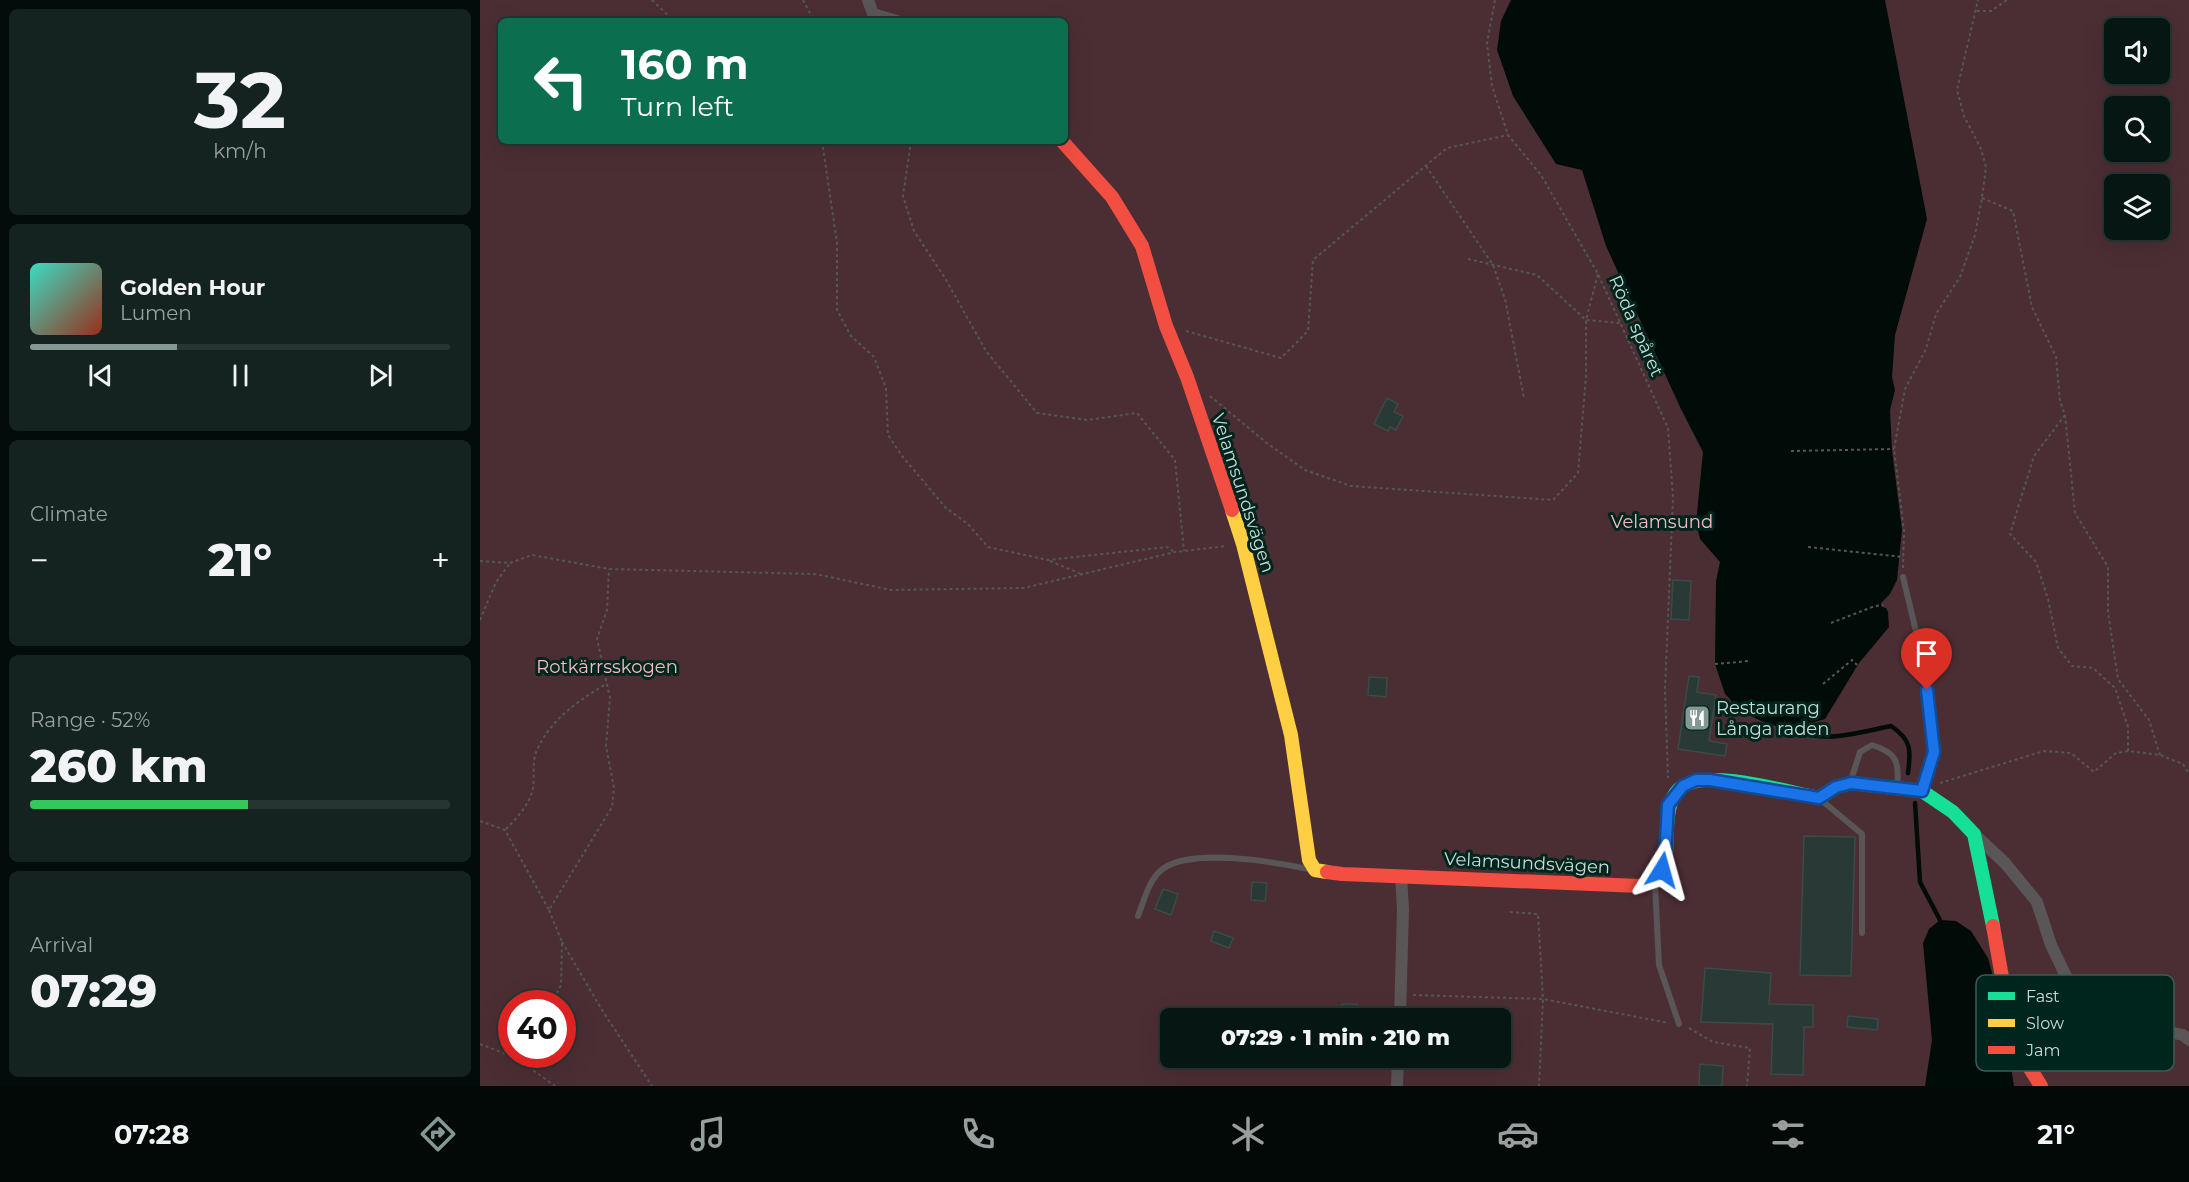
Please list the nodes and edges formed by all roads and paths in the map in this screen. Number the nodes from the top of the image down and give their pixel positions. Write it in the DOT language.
graph roads {
  1 [pos="652,0"];
  2 [pos="803,0"];
  3 [pos="868,0"];
  4 [pos="1495,0"];
  5 [pos="1978,0"];
  6 [pos="2007,0"];
  7 [pos="1976,10"];
  8 [pos="671,18"];
  9 [pos="812,18"];
  10 [pos="887,18"];
  11 [pos="1508,135"];
  12 [pos="822,144"];
  13 [pos="911,144"];
  14 [pos="1065,144"];
  15 [pos="1426,166"];
  16 [pos="1982,198"];
  17 [pos="1468,259"];
  18 [pos="1493,265"];
  19 [pos="1598,274"];
  20 [pos="1586,320"];
  21 [pos="1620,323"];
  22 [pos="1166,326"];
  23 [pos="1205,392"];
  24 [pos="1524,398"];
  25 [pos="2065,415"];
  26 [pos="1894,449"];
  27 [pos="1791,451"];
  28 [pos="1243,544"];
  29 [pos="1808,547"];
  30 [pos="1184,551"];
  31 [pos="1175,552"];
  32 [pos="1903,557"];
  33 [pos="1048,560"];
  34 [pos="480,561"];
  35 [pos="510,563"];
  36 [pos="609,569"];
  37 [pos="1081,574"];
  38 [pos="1903,577"];
  39 [pos="1883,605"];
  40 [pos="480,620"];
  41 [pos="1831,623"];
  42 [pos="1749,661"];
  43 [pos="1715,664"];
  44 [pos="1857,665"];
  45 [pos="606,684"];
  46 [pos="1823,684"];
  47 [pos="2128,751"];
  48 [pos="2160,755"];
  49 [pos="2189,774"];
  50 [pos="1668,782"];
  51 [pos="1851,783"];
  52 [pos="1897,788"];
  53 [pos="1924,793"];
  54 [pos="1819,798"];
  55 [pos="480,821"];
  56 [pos="505,830"];
  57 [pos="1974,834"];
  58 [pos="1315,870"];
  59 [pos="1401,876"];
  60 [pos="1656,880"];
  61 [pos="549,910"];
  62 [pos="1510,912"];
  63 [pos="1138,916"];
  64 [pos="1862,933"];
  65 [pos="562,942"];
  66 [pos="2002,975"];
  67 [pos="2066,975"];
  68 [pos="558,990"];
  69 [pos="1401,994"];
  70 [pos="1543,999"];
  71 [pos="1400,1008"];
  72 [pos="1679,1024"];
  73 [pos="2174,1033"];
  74 [pos="2189,1040"];
  75 [pos="480,1044"];
  76 [pos="498,1050"];
  77 [pos="532,1068"];
  78 [pos="1398,1068"];
  79 [pos="2032,1071"];
  80 [pos="555,1086"];
  81 [pos="652,1086"];
  82 [pos="1397,1086"];
  83 [pos="1539,1086"];
  84 [pos="1747,1086"];
  85 [pos="2041,1086"];
  1 -- 8 [label="path"];
  2 -- 9 [label="path"];
  3 -- 10 [label="street"];
  4 -- 11 [label="path, Röda spåret"];
  5 -- 7 [label="path"];
  6 -- 7 [label="path"];
  7 -- 16 [label="path"];
  11 -- 15 [label="path"];
  11 -- 19 [label="path, Röda spåret"];
  12 -- 33 [label="path"];
  13 -- 30 [label="path"];
  14 -- 22 [label="street, Velamsundsvägen"];
  15 -- 18 [label="path"];
  15 -- 22 [label="path"];
  16 -- 25 [label="path"];
  16 -- 26 [label="path"];
  17 -- 18 [label="path"];
  18 -- 20 [label="path"];
  18 -- 24 [label="path"];
  19 -- 20 [label="path"];
  19 -- 21 [label="path, Röda spåret"];
  20 -- 21 [label="path"];
  20 -- 23 [label="path"];
  21 -- 50 [label="path, Röda spåret"];
  22 -- 28 [label="street, Velamsundsvägen"];
  25 -- 47 [label="path"];
  25 -- 48 [label="path"];
  26 -- 27 [label="path"];
  26 -- 32 [label="path"];
  28 -- 30 [label="path"];
  28 -- 58 [label="street, Velamsundsvägen"];
  29 -- 32 [label="path"];
  30 -- 31 [label="path"];
  31 -- 33 [label="path"];
  31 -- 37 [label="path"];
  32 -- 38 [label="path"];
  33 -- 37 [label="path"];
  34 -- 35 [label="path"];
  35 -- 36 [label="path"];
  35 -- 40 [label="path"];
  36 -- 37 [label="path"];
  36 -- 45 [label="path"];
  38 -- 53 [label="lane"];
  39 -- 41 [label="path"];
  42 -- 43 [label="path"];
  44 -- 46 [label="path"];
  45 -- 56 [label="path"];
  45 -- 61 [label="path"];
  47 -- 48 [label="path"];
  47 -- 53 [label="path"];
  48 -- 49 [label="path"];
  51 -- 52 [label="street"];
  51 -- 52 [label="lane"];
  51 -- 54 [label="street"];
  52 -- 53 [label="street"];
  53 -- 57 [label="street"];
  54 -- 60 [label="street"];
  54 -- 64 [label="lane"];
  55 -- 56 [label="path"];
  56 -- 61 [label="path"];
  57 -- 66 [label="street"];
  57 -- 67 [label="street"];
  58 -- 59 [label="street, Velamsundsvägen"];
  58 -- 63 [label="lane"];
  59 -- 60 [label="street, Velamsundsvägen"];
  59 -- 69 [label="street"];
  60 -- 72 [label="lane"];
  61 -- 65 [label="path"];
  62 -- 70 [label="path"];
  65 -- 68 [label="path"];
  65 -- 81 [label="path"];
  69 -- 70 [label="path"];
  69 -- 71 [label="street"];
  70 -- 72 [label="path"];
  70 -- 83 [label="path"];
  72 -- 84 [label="path"];
  73 -- 74 [label="street"];
  75 -- 76 [label="path"];
  77 -- 80 [label="path"];
  78 -- 82 [label="street"];
  79 -- 85 [label="street"];
}
